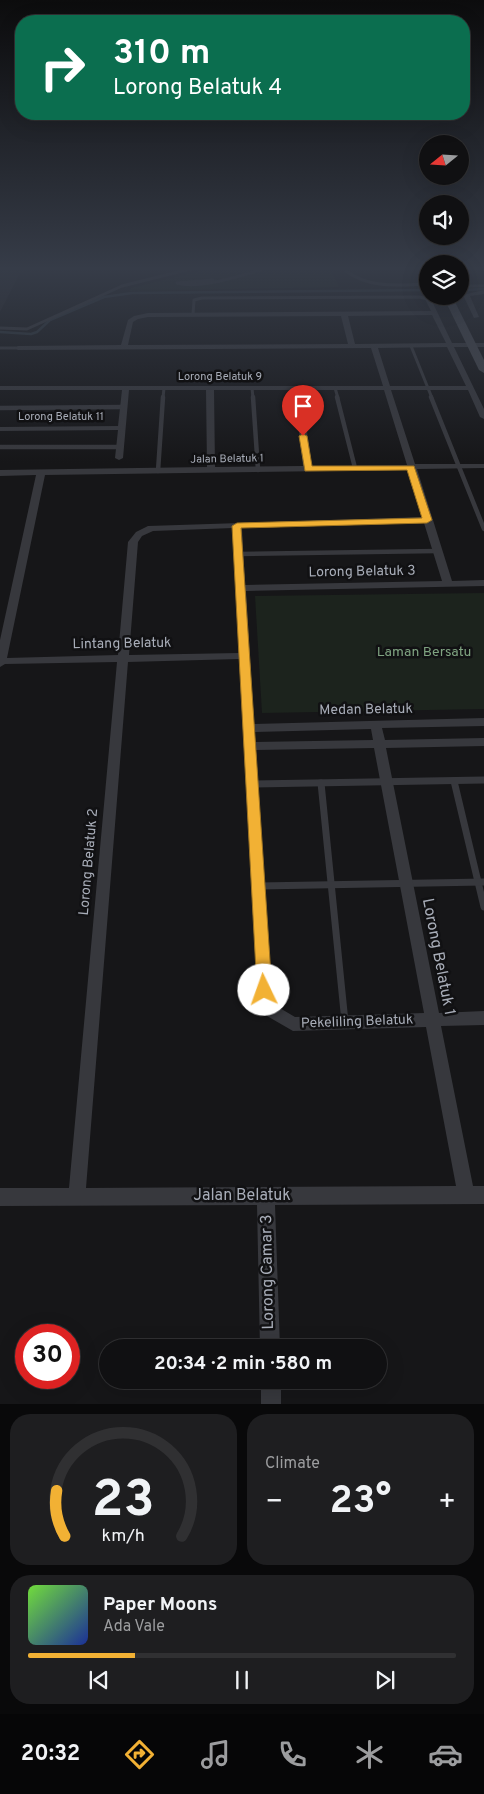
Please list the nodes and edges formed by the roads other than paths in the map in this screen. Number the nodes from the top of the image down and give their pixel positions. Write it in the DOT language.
graph roads {
  1 [pos="127,333"];
  2 [pos="349,333"];
  3 [pos="444,333"];
  4 [pos="466,333"];
  5 [pos="472,345"];
  6 [pos="484,345"];
  7 [pos="352,346"];
  8 [pos="374,346"];
  9 [pos="410,346"];
  10 [pos="450,346"];
  11 [pos="124,347"];
  12 [pos="0,348"];
  13 [pos="18,348"];
  14 [pos="484,370"];
  15 [pos="0,388"];
  16 [pos="126,388"];
  17 [pos="164,388"];
  18 [pos="210,388"];
  19 [pos="252,388"];
  20 [pos="297,388"];
  21 [pos="335,388"];
  22 [pos="387,388"];
  23 [pos="427,388"];
  24 [pos="470,388"];
  25 [pos="124,407"];
  26 [pos="0,408"];
  27 [pos="484,418"];
  28 [pos="122,428"];
  29 [pos="0,429"];
  30 [pos="120,447"];
  31 [pos="0,448"];
  32 [pos="119,458"];
  33 [pos="484,466"];
  34 [pos="411,467"];
  35 [pos="459,467"];
  36 [pos="355,468"];
  37 [pos="308,469"];
  38 [pos="211,470"];
  39 [pos="258,470"];
  40 [pos="158,471"];
  41 [pos="0,473"];
  42 [pos="41,473"];
  43 [pos="427,520"];
  44 [pos="237,526"];
  45 [pos="484,528"];
  46 [pos="437,551"];
  47 [pos="238,554"];
  48 [pos="484,583"];
  49 [pos="448,584"];
  50 [pos="240,588"];
  51 [pos="244,656"];
  52 [pos="123,659"];
  53 [pos="0,662"];
  54 [pos="484,722"];
  55 [pos="376,725"];
  56 [pos="249,728"];
  57 [pos="484,742"];
  58 [pos="379,744"];
  59 [pos="250,746"];
  60 [pos="484,780"];
  61 [pos="454,781"];
  62 [pos="386,782"];
  63 [pos="320,783"];
  64 [pos="252,784"];
  65 [pos="406,882"];
  66 [pos="481,882"];
  67 [pos="332,884"];
  68 [pos="258,886"];
  69 [pos="484,907"];
  70 [pos="484,1018"];
  71 [pos="433,1020"];
  72 [pos="345,1023"];
  73 [pos="77,1195"];
  74 [pos="466,1195"];
  75 [pos="484,1195"];
  76 [pos="266,1196"];
  77 [pos="0,1197"];
  78 [pos="270,1339"];
  79 [pos="271,1389"];
  80 [pos="271,1404"];
  1 -- 11 [label="street"];
  2 -- 7 [label="street"];
  3 -- 10 [label="street"];
  4 -- 5 [label="main road"];
  5 -- 6 [label="street"];
  5 -- 10 [label="street"];
  5 -- 14 [label="main road"];
  7 -- 8 [label="street"];
  7 -- 11 [label="street"];
  8 -- 9 [label="street"];
  8 -- 22 [label="street"];
  9 -- 10 [label="street"];
  9 -- 23 [label="lane"];
  10 -- 24 [label="street"];
  11 -- 13 [label="street"];
  12 -- 13 [label="lane"];
  15 -- 16 [label="street, Lorong Belatuk 9"];
  16 -- 17 [label="street, Lorong Belatuk 9"];
  16 -- 25 [label="street"];
  17 -- 18 [label="street, Lorong Belatuk 9"];
  17 -- 40 [label="lane"];
  18 -- 19 [label="street, Lorong Belatuk 9"];
  18 -- 38 [label="street"];
  19 -- 20 [label="street, Lorong Belatuk 9"];
  19 -- 39 [label="lane"];
  20 -- 21 [label="street, Lorong Belatuk 9"];
  20 -- 37 [label="street"];
  21 -- 22 [label="street, Lorong Belatuk 9"];
  21 -- 36 [label="lane"];
  22 -- 23 [label="street, Lorong Belatuk 9"];
  22 -- 34 [label="street"];
  23 -- 24 [label="street, Lorong Belatuk 9"];
  23 -- 35 [label="lane"];
  24 -- 27 [label="street"];
  25 -- 26 [label="lane"];
  25 -- 28 [label="street"];
  28 -- 29 [label="street, Lorong Belatuk 11"];
  28 -- 30 [label="street"];
  30 -- 31 [label="lane"];
  30 -- 32 [label="street"];
  33 -- 35 [label="street, Jalan Belatuk 1"];
  34 -- 35 [label="street, Jalan Belatuk 1"];
  34 -- 36 [label="street, Jalan Belatuk 1"];
  34 -- 43 [label="street"];
  35 -- 45 [label="lane"];
  36 -- 37 [label="street, Jalan Belatuk 1"];
  37 -- 39 [label="street, Jalan Belatuk 1"];
  38 -- 39 [label="street, Jalan Belatuk 1"];
  38 -- 40 [label="street, Jalan Belatuk 1"];
  40 -- 42 [label="street, Jalan Belatuk 1"];
  41 -- 42 [label="street, Jalan Belatuk 1"];
  42 -- 53 [label="street"];
  43 -- 44 [label="street"];
  43 -- 46 [label="street"];
  44 -- 47 [label="street, Pekeliling Belatuk"];
  44 -- 52 [label="street, Lorong Belatuk 2"];
  46 -- 47 [label="lane"];
  46 -- 49 [label="street"];
  47 -- 50 [label="street, Pekeliling Belatuk"];
  48 -- 49 [label="street, Lorong Belatuk 3"];
  49 -- 50 [label="street, Lorong Belatuk 3"];
  50 -- 51 [label="street, Pekeliling Belatuk"];
  51 -- 52 [label="street, Lintang Belatuk"];
  51 -- 56 [label="street, Pekeliling Belatuk"];
  52 -- 53 [label="street, Lintang Belatuk"];
  52 -- 73 [label="street, Lorong Belatuk 2"];
  54 -- 55 [label="street, Medan Belatuk"];
  55 -- 56 [label="street, Medan Belatuk"];
  55 -- 58 [label="street, Lorong Belatuk 1"];
  56 -- 59 [label="street, Pekeliling Belatuk"];
  57 -- 58 [label="street"];
  58 -- 59 [label="street"];
  58 -- 62 [label="street, Lorong Belatuk 1"];
  59 -- 64 [label="street, Pekeliling Belatuk"];
  60 -- 61 [label="lane"];
  61 -- 62 [label="lane"];
  61 -- 66 [label="lane"];
  62 -- 63 [label="lane"];
  62 -- 65 [label="street, Lorong Belatuk 1"];
  63 -- 64 [label="lane"];
  63 -- 67 [label="lane"];
  64 -- 68 [label="street, Pekeliling Belatuk"];
  65 -- 66 [label="lane"];
  65 -- 67 [label="lane"];
  65 -- 71 [label="street, Lorong Belatuk 1"];
  66 -- 69 [label="lane"];
  67 -- 68 [label="lane"];
  67 -- 72 [label="lane"];
  68 -- 72 [label="street, Pekeliling Belatuk"];
  70 -- 71 [label="street, Pekeliling Belatuk"];
  71 -- 72 [label="street, Pekeliling Belatuk"];
  71 -- 74 [label="street, Lorong Belatuk 1"];
  73 -- 76 [label="street, Jalan Belatuk"];
  73 -- 77 [label="street, Jalan Belatuk"];
  74 -- 75 [label="street, Jalan Belatuk"];
  74 -- 76 [label="street, Jalan Belatuk"];
  76 -- 78 [label="street, Lorong Camar 3"];
  79 -- 80 [label="street"];
}
